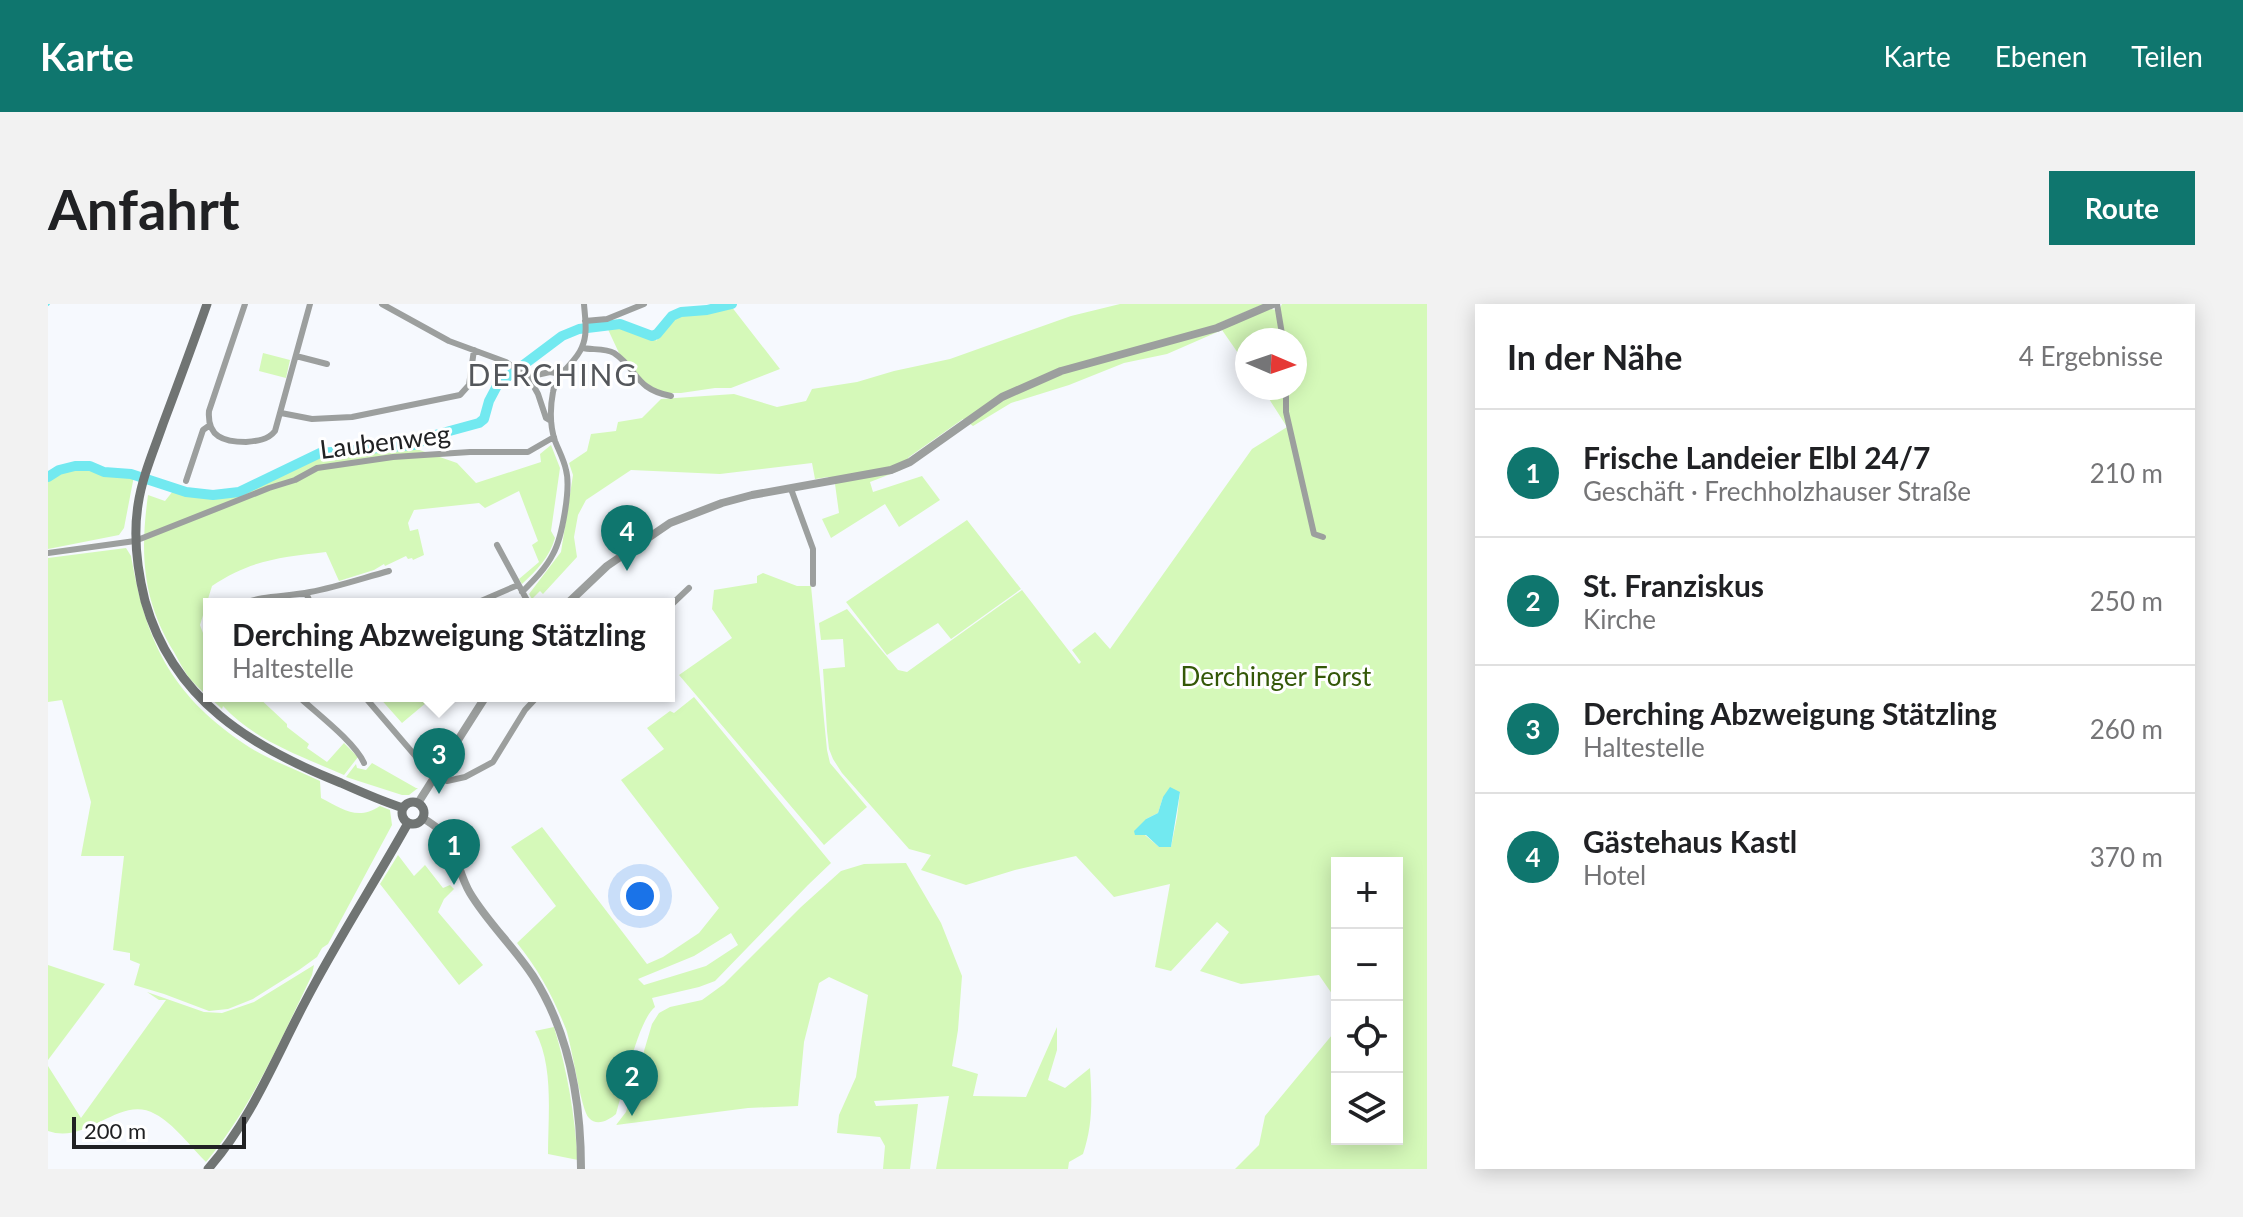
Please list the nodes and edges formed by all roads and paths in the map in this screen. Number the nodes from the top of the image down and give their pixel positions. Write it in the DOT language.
graph roads {
  1 [pos="207,304"];
  2 [pos="245,304"];
  3 [pos="310,304"];
  4 [pos="382,304"];
  5 [pos="584,304"];
  6 [pos="644,304"];
  7 [pos="1275,304"];
  8 [pos="585,326"];
  9 [pos="1280,328"];
  10 [pos="582,348"];
  11 [pos="474,350"];
  12 [pos="296,356"];
  13 [pos="327,364"];
  14 [pos="561,374"];
  15 [pos="528,376"];
  16 [pos="671,396"];
  17 [pos="1286,400"];
  18 [pos="281,413"];
  19 [pos="551,421"];
  20 [pos="210,425"];
  21 [pos="554,437"];
  22 [pos="186,481"];
  23 [pos="791,489"];
  24 [pos="1323,537"];
  25 [pos="135,541"];
  26 [pos="497,545"];
  27 [pos="48,553"];
  28 [pos="389,571"];
  29 [pos="813,584"];
  30 [pos="689,588"];
  31 [pos="520,589"];
  32 [pos="306,593"];
  33 [pos="259,598"];
  34 [pos="308,598"];
  35 [pos="491,598"];
  36 [pos="525,598"];
  37 [pos="573,598"];
  38 [pos="675,601"];
  39 [pos="203,701"];
  40 [pos="204,702"];
  41 [pos="305,702"];
  42 [pos="369,702"];
  43 [pos="482,702"];
  44 [pos="532,702"];
  45 [pos="364,763"];
  46 [pos="434,776"];
  47 [pos="418,803"];
  48 [pos="403,808"];
  49 [pos="423,818"];
  50 [pos="408,823"];
  51 [pos="208,1169"];
  52 [pos="581,1169"];
  1 -- 25 [label="main road"];
  2 -- 20 [label="street"];
  3 -- 12 [label="street"];
  4 -- 11 [label="street"];
  5 -- 8 [label="street"];
  6 -- 8 [label="street"];
  7 -- 9 [label="street"];
  7 -- 23 [label="street"];
  8 -- 10 [label="street"];
  10 -- 14 [label="street"];
  10 -- 16 [label="street"];
  11 -- 15 [label="street"];
  11 -- 18 [label="street"];
  12 -- 13 [label="street"];
  12 -- 18 [label="street"];
  14 -- 15 [label="street"];
  14 -- 19 [label="street"];
  15 -- 19 [label="street"];
  17 -- 24 [label="street"];
  18 -- 20 [label="street"];
  19 -- 21 [label="street"];
  20 -- 22 [label="street"];
  21 -- 25 [label="street, Laubenweg"];
  21 -- 31 [label="street"];
  23 -- 29 [label="street"];
  23 -- 37 [label="street"];
  25 -- 27 [label="street, Laubenweg"];
  25 -- 39 [label="main road"];
  26 -- 31 [label="street"];
  28 -- 32 [label="street"];
  30 -- 38 [label="street"];
  31 -- 35 [label="street"];
  31 -- 36 [label="street"];
  32 -- 33 [label="street"];
  32 -- 34 [label="street"];
  40 -- 48 [label="main road"];
  41 -- 45 [label="street"];
  42 -- 46 [label="street"];
  43 -- 46 [label="street"];
  44 -- 46 [label="street"];
  46 -- 47 [label="street"];
  47 -- 48 [label="main road"];
  47 -- 49 [label="main road"];
  48 -- 50 [label="main road"];
  49 -- 50 [label="main road"];
  49 -- 52 [label="street"];
  50 -- 51 [label="main road"];
}
